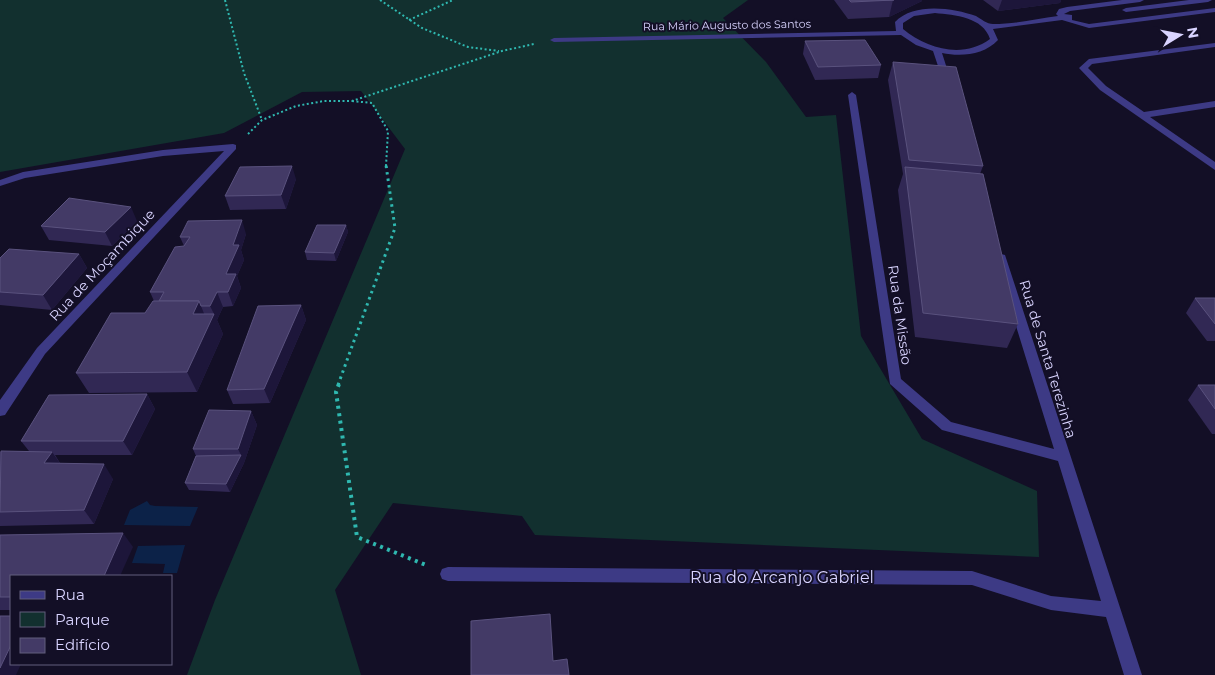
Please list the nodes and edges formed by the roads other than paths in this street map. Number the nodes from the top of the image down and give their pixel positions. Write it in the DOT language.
graph roads {
  1 [pos="934,0"];
  2 [pos="1140,0"];
  3 [pos="1208,0"];
  4 [pos="1215,10"];
  5 [pos="935,11"];
  6 [pos="1063,18"];
  7 [pos="989,27"];
  8 [pos="901,33"];
  9 [pos="554,40"];
  10 [pos="1215,45"];
  11 [pos="937,50"];
  12 [pos="852,95"];
  13 [pos="952,97"];
  14 [pos="1215,104"];
  15 [pos="1144,115"];
  16 [pos="1215,167"];
  17 [pos="0,183"];
  18 [pos="998,246"];
  19 [pos="0,411"];
  20 [pos="1063,457"];
  21 [pos="448,574"];
  22 [pos="1112,610"];
  23 [pos="1132,675"];
  1 -- 5 [label="street"];
  2 -- 6 [label="street"];
  3 -- 6 [label="street"];
  4 -- 6 [label="street"];
  5 -- 7 [label="street"];
  5 -- 8 [label="street"];
  6 -- 7 [label="street"];
  7 -- 11 [label="street"];
  8 -- 9 [label="street, Rua Mário Augusto dos Santos"];
  8 -- 11 [label="street"];
  10 -- 15 [label="street"];
  11 -- 13 [label="street"];
  12 -- 20 [label="street, Rua da Missão"];
  14 -- 15 [label="street"];
  15 -- 16 [label="street"];
  17 -- 19 [label="street, Rua de Moçambique"];
  18 -- 20 [label="street, Rua de Santa Terezinha"];
  20 -- 22 [label="street, Rua de Santa Terezinha"];
  21 -- 22 [label="street, Rua do Arcanjo Gabriel"];
  22 -- 23 [label="street, Rua de Santa Terezinha"];
}
